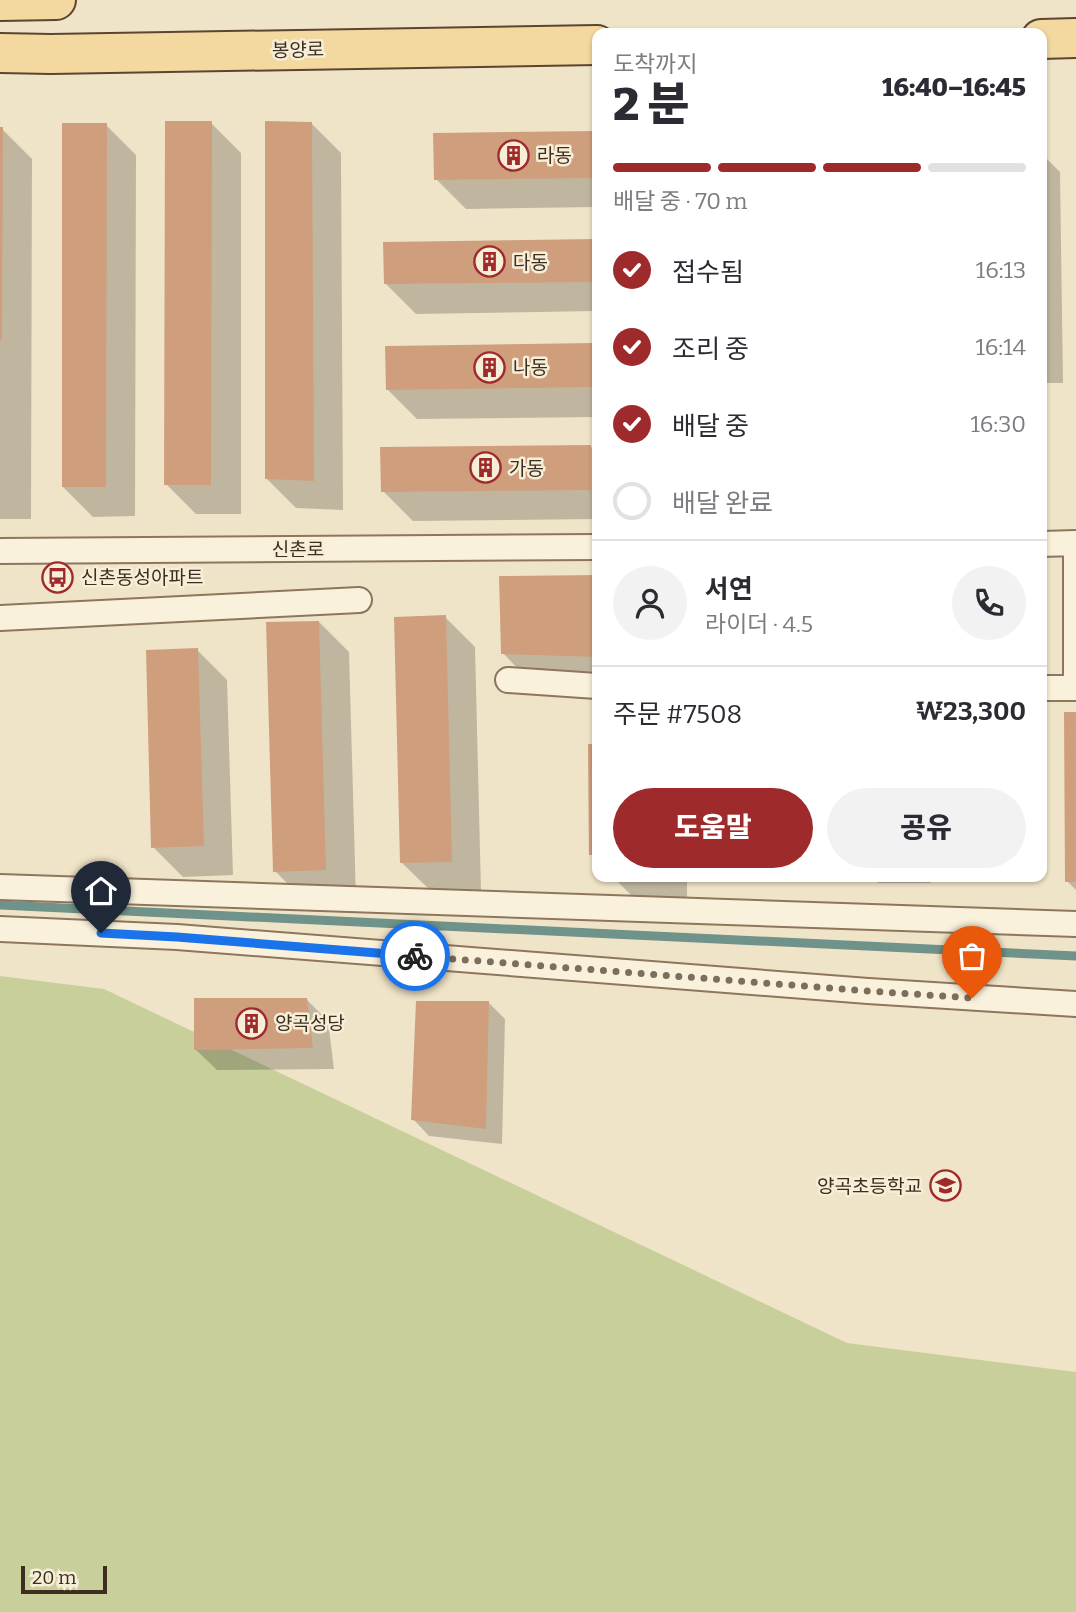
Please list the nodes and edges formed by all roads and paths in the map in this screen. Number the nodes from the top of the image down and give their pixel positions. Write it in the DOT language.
graph roads {
  1 [pos="55,0"];
  2 [pos="0,1"];
  3 [pos="1076,38"];
  4 [pos="1047,39"];
  5 [pos="592,45"];
  6 [pos="0,52"];
  7 [pos="1047,544"];
  8 [pos="1076,544"];
  9 [pos="592,547"];
  10 [pos="0,551"];
  11 [pos="359,600"];
  12 [pos="0,618"];
  13 [pos="508,680"];
  14 [pos="592,686"];
  15 [pos="1047,688"];
  16 [pos="0,887"];
  17 [pos="1076,924"];
  18 [pos="0,929"];
  19 [pos="1076,1004"];
  1 -- 2 [label="main road"];
  3 -- 4 [label="main road"];
  5 -- 6 [label="main road, 봉양로"];
  7 -- 8 [label="street"];
  8 -- 15 [label="street"];
  9 -- 10 [label="street, 신촌로"];
  11 -- 12 [label="street"];
  13 -- 14 [label="street"];
  16 -- 17 [label="street"];
  18 -- 19 [label="street"];
}
